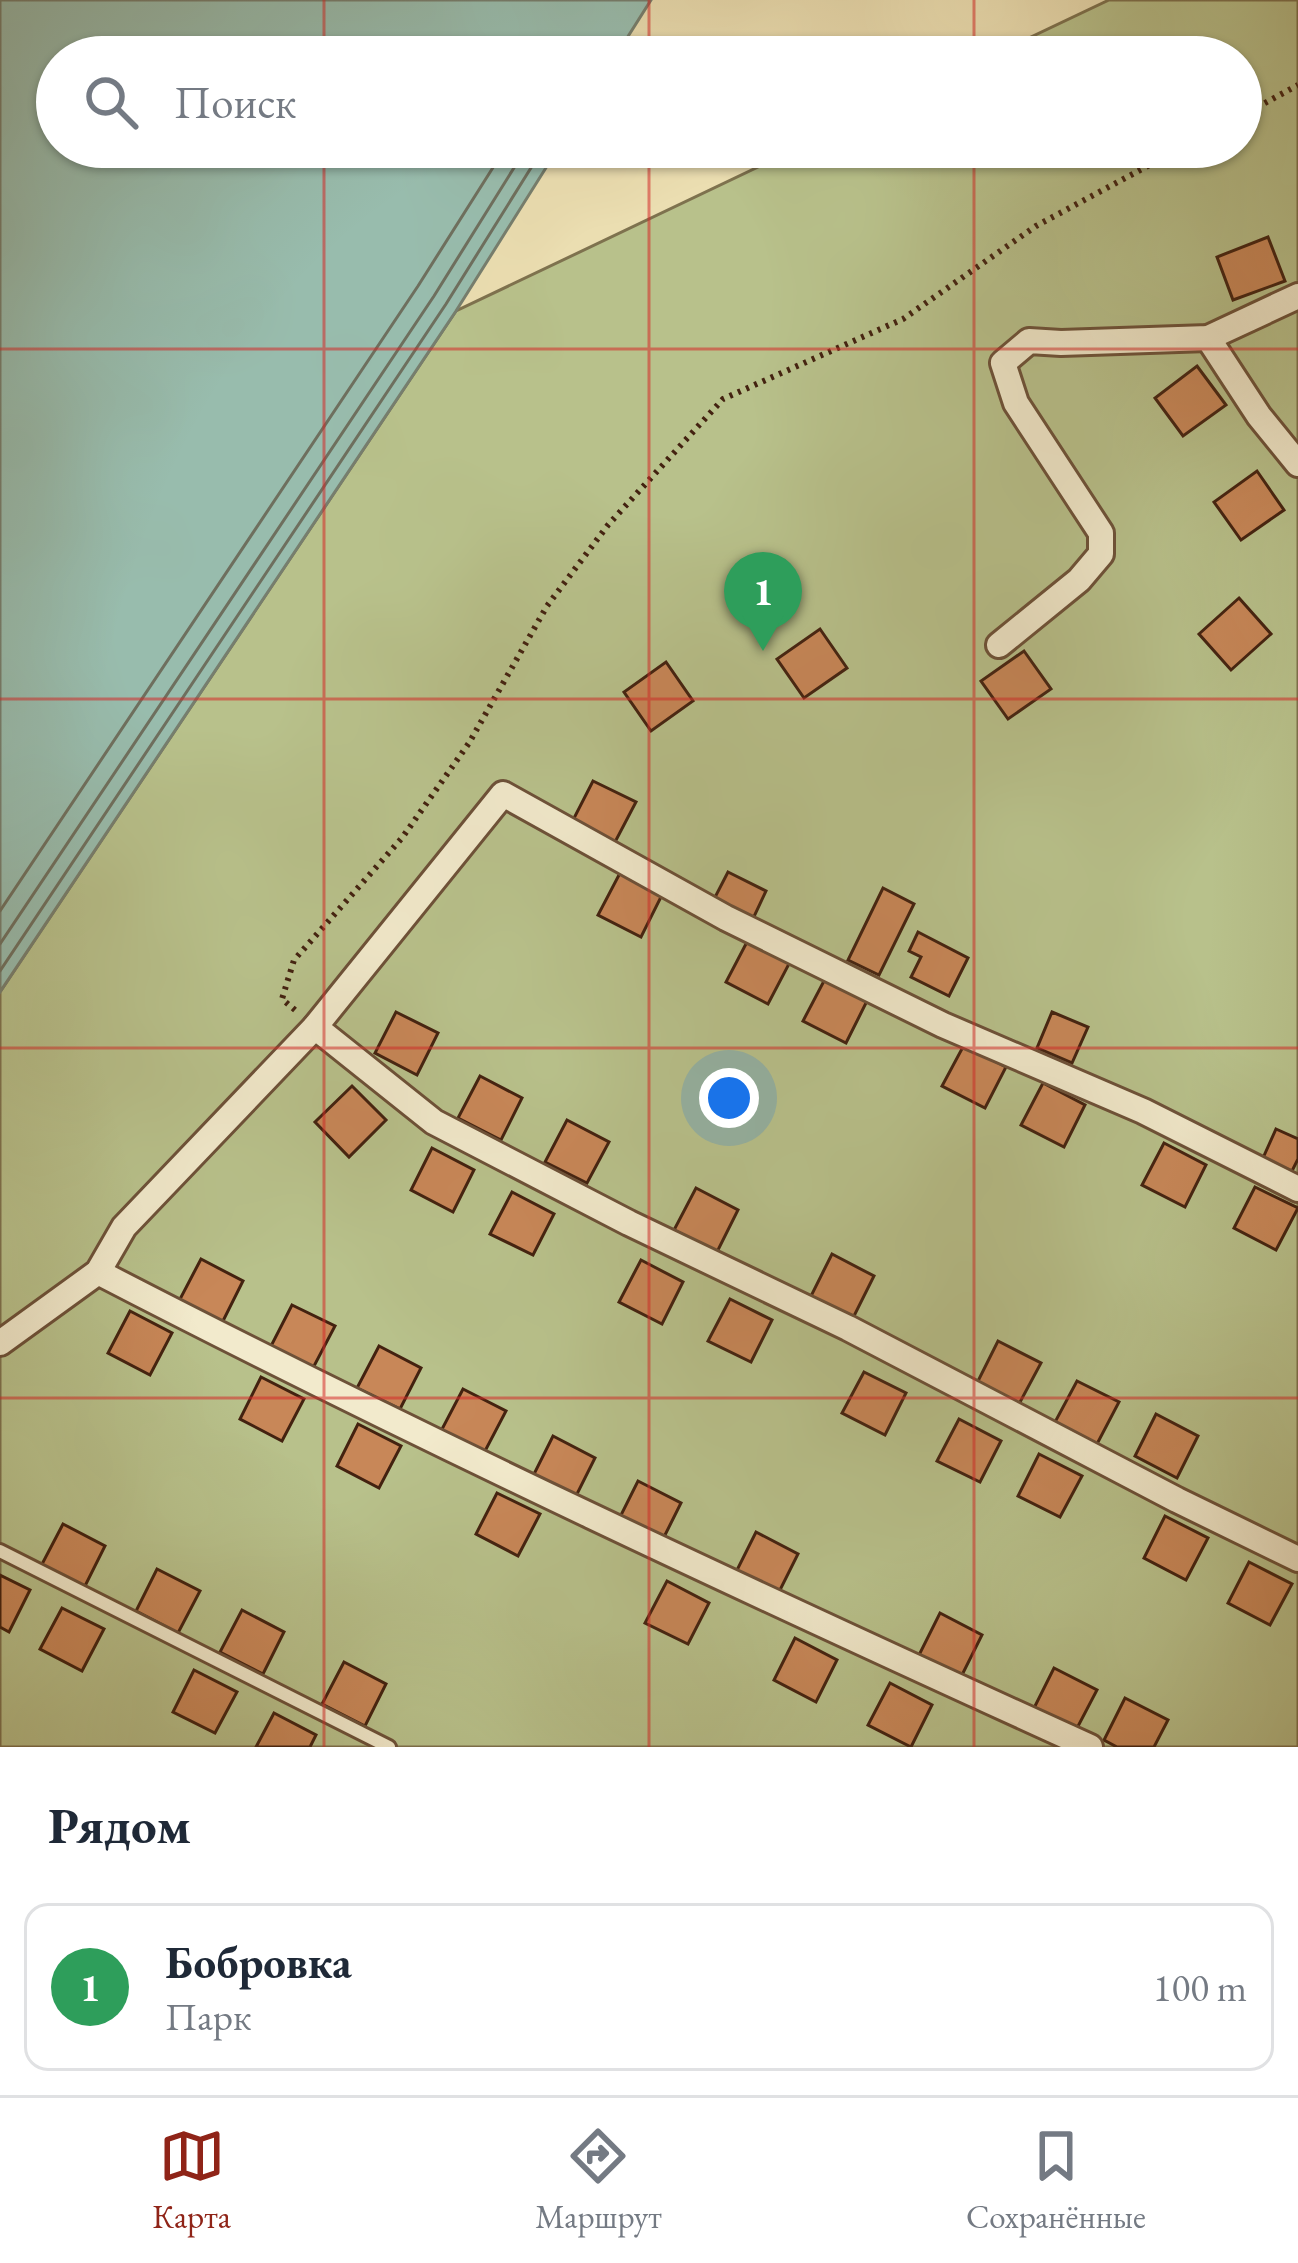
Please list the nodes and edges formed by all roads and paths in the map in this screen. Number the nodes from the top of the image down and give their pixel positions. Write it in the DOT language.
graph roads {
  1 [pos="1298,85"];
  2 [pos="1262,105"];
  3 [pos="1144,168"];
  4 [pos="1298,296"];
  5 [pos="1208,338"];
  6 [pos="1298,464"];
  7 [pos="999,645"];
  8 [pos="314,1027"];
  9 [pos="1298,1189"];
  10 [pos="98,1272"];
  11 [pos="0,1343"];
  12 [pos="0,1551"];
  13 [pos="1298,1559"];
  14 [pos="388,1747"];
  15 [pos="1090,1747"];
  1 -- 2 [label="path"];
  3 -- 8 [label="path"];
  4 -- 5 [label="street"];
  5 -- 6 [label="street"];
  5 -- 7 [label="street"];
  8 -- 9 [label="street"];
  8 -- 10 [label="street"];
  8 -- 13 [label="street"];
  10 -- 11 [label="street"];
  10 -- 15 [label="street"];
  12 -- 14 [label="lane"];
}
